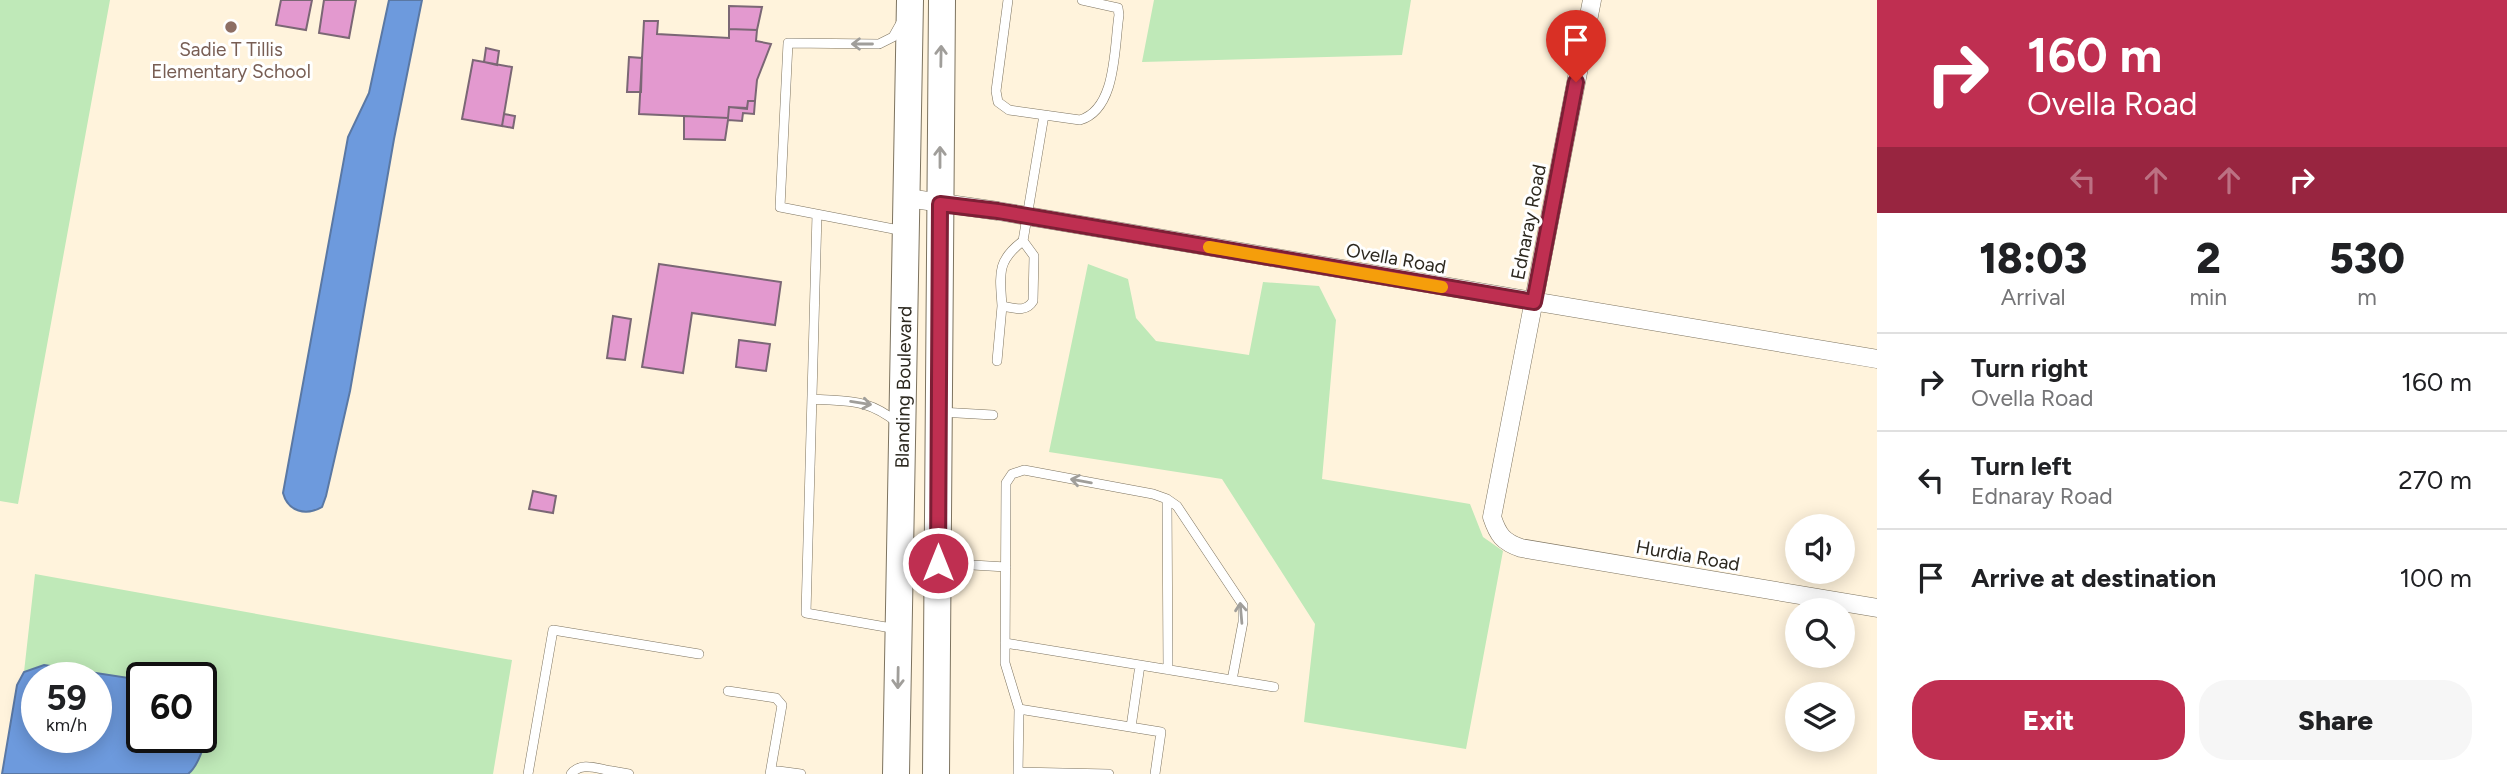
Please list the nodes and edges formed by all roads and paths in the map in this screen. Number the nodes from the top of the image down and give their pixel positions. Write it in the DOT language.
graph roads {
  1 [pos="942,0"];
  2 [pos="1008,0"];
  3 [pos="1082,0"];
  4 [pos="1592,0"];
  5 [pos="910,3"];
  6 [pos="1044,115"];
  7 [pos="907,198"];
  8 [pos="940,204"];
  9 [pos="817,214"];
  10 [pos="1028,216"];
  11 [pos="906,231"];
  12 [pos="1023,241"];
  13 [pos="1534,302"];
  14 [pos="1002,306"];
  15 [pos="1877,359"];
  16 [pos="997,361"];
  17 [pos="812,399"];
  18 [pos="939,412"];
  19 [pos="993,415"];
  20 [pos="902,427"];
  21 [pos="1167,499"];
  22 [pos="1497,533"];
  23 [pos="938,563"];
  24 [pos="1006,567"];
  25 [pos="1877,608"];
  26 [pos="898,629"];
  27 [pos="1006,643"];
  28 [pos="699,654"];
  29 [pos="1140,665"];
  30 [pos="1168,670"];
  31 [pos="1232,680"];
  32 [pos="1274,687"];
  33 [pos="728,691"];
  34 [pos="1019,709"];
  35 [pos="1131,727"];
  36 [pos="770,772"];
  37 [pos="612,773"];
  38 [pos="1018,773"];
  39 [pos="528,774"];
  40 [pos="571,774"];
  41 [pos="629,774"];
  42 [pos="801,774"];
  43 [pos="896,774"];
  44 [pos="923,774"];
  45 [pos="936,774"];
  46 [pos="1109,774"];
  47 [pos="1155,774"];
  8 -- 1 [label="main road, Blanding Boulevard, one-way"];
  2 -- 6 [label="lane"];
  3 -- 6 [label="lane"];
  4 -- 13 [label="street, Ednaray Road"];
  5 -- 7 [label="main road, Blanding Boulevard"];
  5 -- 9 [label="lane, one-way"];
  6 -- 10 [label="lane"];
  7 -- 8 [label="street, Ovella Road"];
  7 -- 11 [label="main road, Blanding Boulevard"];
  8 -- 10 [label="street, Ovella Road"];
  8 -- 18 [label="main road, Blanding Boulevard"];
  9 -- 11 [label="lane"];
  9 -- 17 [label="lane"];
  10 -- 12 [label="lane"];
  10 -- 13 [label="street, Ovella Road"];
  11 -- 20 [label="main road, Blanding Boulevard"];
  12 -- 14 [label="lane"];
  12 -- 14 [label="lane"];
  13 -- 15 [label="street, Ovella Road"];
  13 -- 22 [label="street, Ednaray Road"];
  14 -- 16 [label="lane"];
  17 -- 20 [label="lane, one-way"];
  17 -- 26 [label="lane"];
  18 -- 19 [label="lane"];
  18 -- 23 [label="main road, Blanding Boulevard"];
  20 -- 26 [label="main road, Blanding Boulevard"];
  21 -- 24 [label="lane, one-way"];
  21 -- 30 [label="lane"];
  31 -- 21 [label="lane, one-way"];
  22 -- 25 [label="street, Hurdia Road"];
  23 -- 24 [label="lane"];
  23 -- 45 [label="main road, Blanding Boulevard"];
  24 -- 27 [label="lane"];
  26 -- 43 [label="main road, Blanding Boulevard, one-way"];
  26 -- 44 [label="main road"];
  27 -- 29 [label="lane"];
  27 -- 34 [label="lane"];
  28 -- 39 [label="lane"];
  29 -- 30 [label="lane"];
  29 -- 35 [label="lane"];
  30 -- 31 [label="lane"];
  31 -- 32 [label="lane"];
  33 -- 36 [label="lane"];
  34 -- 35 [label="lane"];
  34 -- 38 [label="lane"];
  35 -- 47 [label="lane"];
  36 -- 42 [label="lane"];
  37 -- 40 [label="lane"];
  37 -- 41 [label="lane"];
  38 -- 46 [label="lane"];
}
